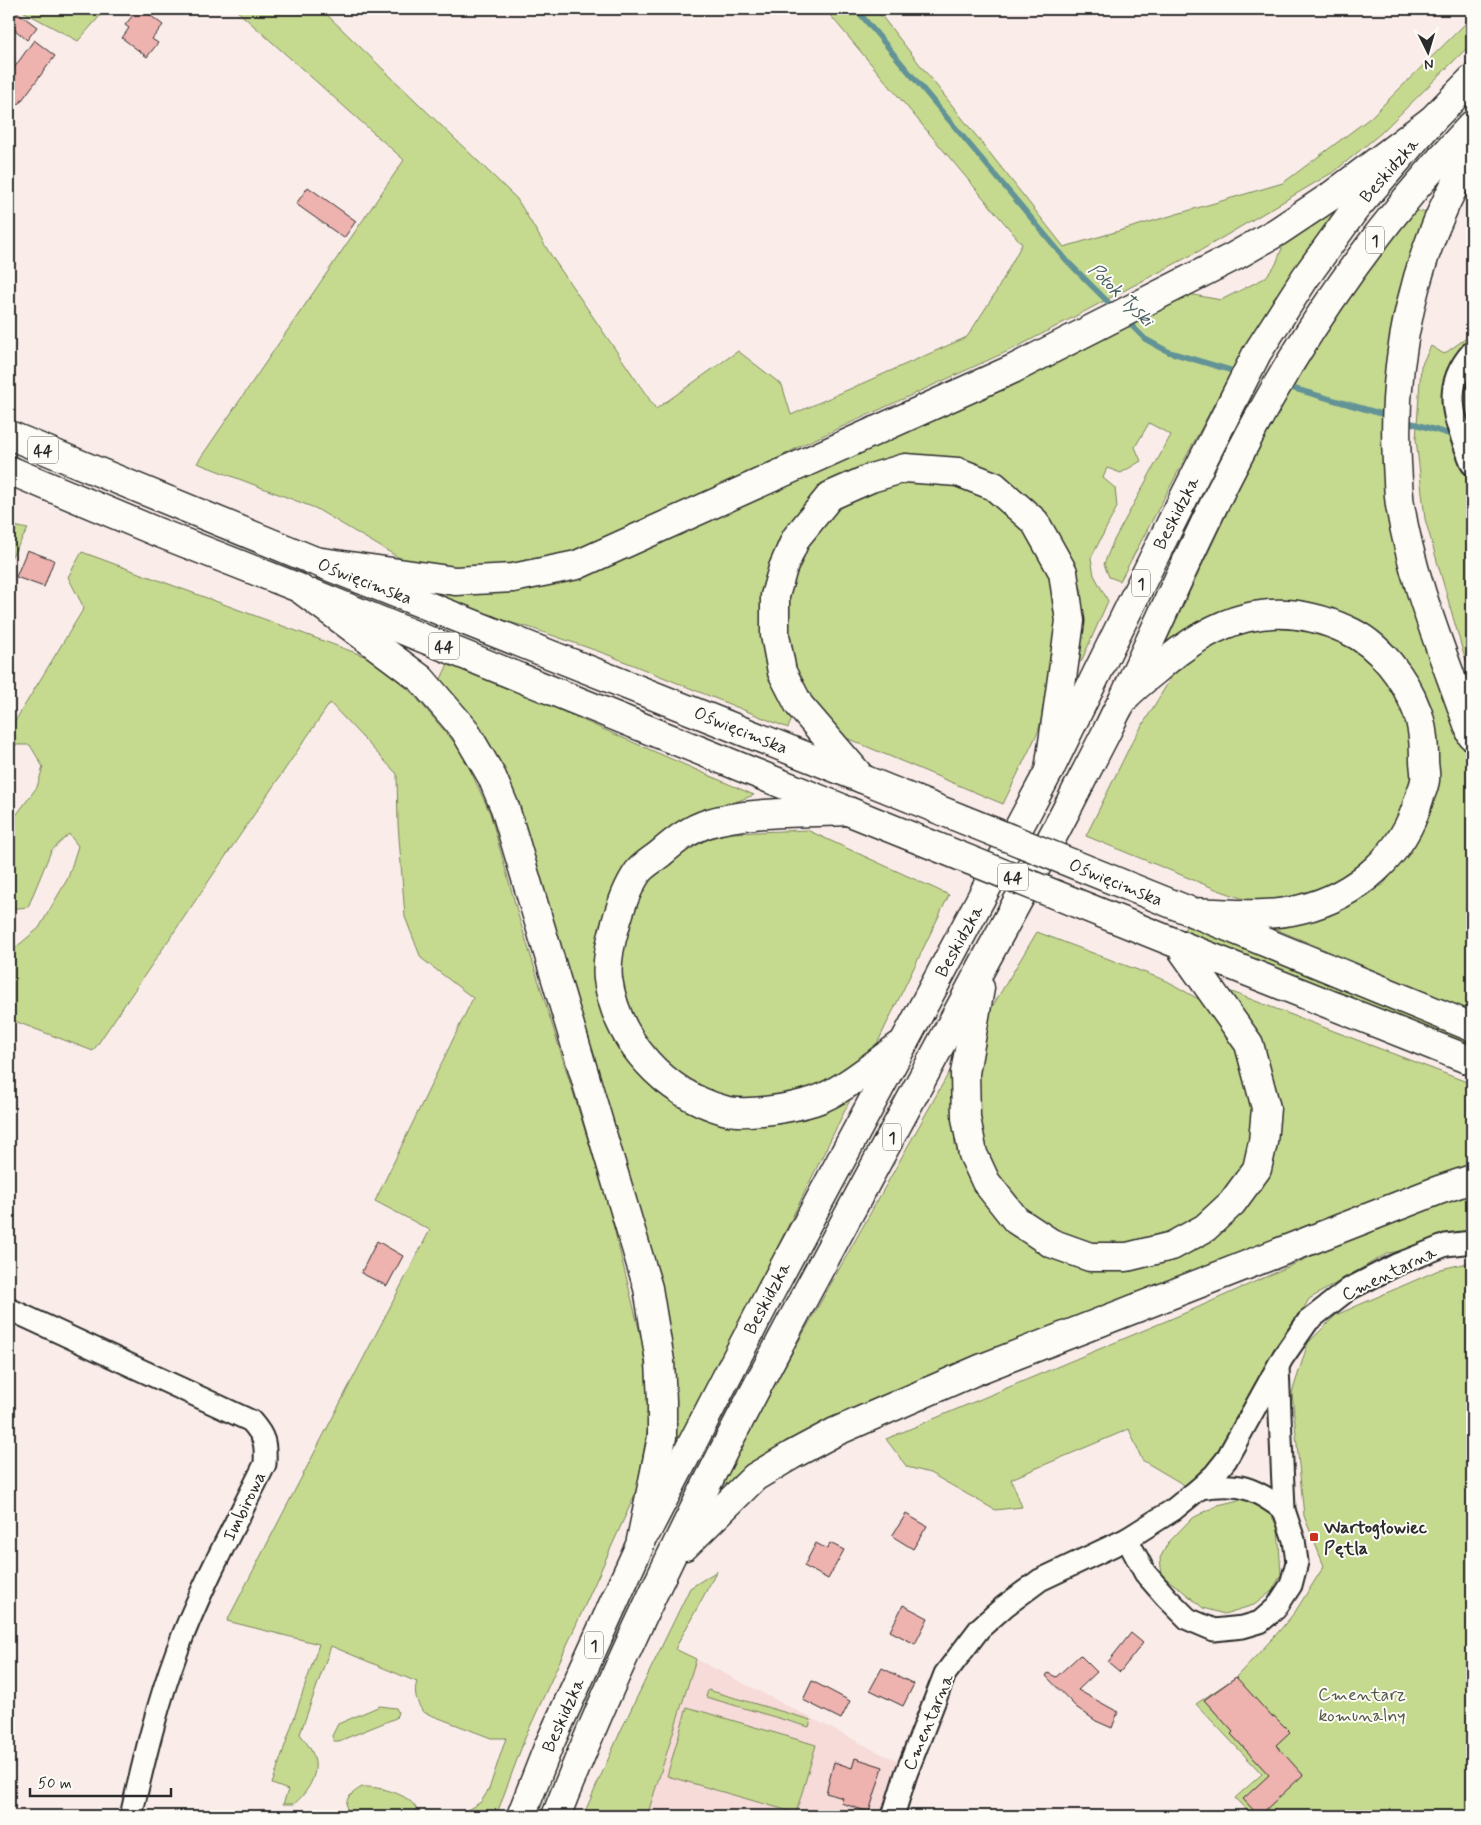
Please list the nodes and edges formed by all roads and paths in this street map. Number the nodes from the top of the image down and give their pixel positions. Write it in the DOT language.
graph roads {
  1 [pos="1472,79"];
  2 [pos="1432,120"];
  3 [pos="1472,125"];
  4 [pos="1472,154"];
  5 [pos="1472,352"];
  6 [pos="9,435"];
  7 [pos="1472,464"];
  8 [pos="9,470"];
  9 [pos="315,561"];
  10 [pos="299,588"];
  11 [pos="1123,700"];
  12 [pos="1472,736"];
  13 [pos="1050,771"];
  14 [pos="863,779"];
  15 [pos="848,811"];
  16 [pos="1192,912"];
  17 [pos="1178,944"];
  18 [pos="984,964"];
  19 [pos="1472,1027"];
  20 [pos="904,1042"];
  21 [pos="1472,1061"];
  22 [pos="1472,1179"];
  23 [pos="1472,1242"];
  24 [pos="9,1309"];
  25 [pos="1278,1367"];
  26 [pos="1200,1488"];
  27 [pos="1284,1510"];
  28 [pos="1127,1539"];
  29 [pos="640,1546"];
  30 [pos="669,1561"];
  31 [pos="131,1816"];
  32 [pos="521,1816"];
  33 [pos="556,1816"];
  34 [pos="893,1816"];
  1 -- 2 [label="main road, Beskidzka / 1"];
  2 -- 9 [label="main road"];
  2 -- 13 [label="main road, Beskidzka / 1"];
  3 -- 11 [label="main road, Beskidzka / 1"];
  4 -- 12 [label="main road"];
  5 -- 7 [label="street"];
  6 -- 9 [label="main road, Oświęcimska / 44"];
  8 -- 10 [label="main road, Oświęcimska / 44"];
  9 -- 14 [label="main road, Oświęcimska / 44"];
  10 -- 15 [label="main road, Oświęcimska / 44"];
  10 -- 29 [label="main road"];
  11 -- 16 [label="main road"];
  11 -- 18 [label="main road, Beskidzka / 1"];
  13 -- 14 [label="main road"];
  13 -- 20 [label="main road, Beskidzka / 1"];
  14 -- 16 [label="main road, Oświęcimska / 44, bridge"];
  15 -- 17 [label="main road, Oświęcimska / 44, bridge"];
  15 -- 20 [label="main road"];
  16 -- 19 [label="main road, Oświęcimska / 44"];
  17 -- 18 [label="main road"];
  17 -- 21 [label="main road, Oświęcimska / 44"];
  18 -- 30 [label="main road, Beskidzka / 1"];
  20 -- 29 [label="main road, Beskidzka / 1"];
  22 -- 30 [label="main road"];
  23 -- 25 [label="street, Cmentarna"];
  24 -- 31 [label="street, Imbirowa"];
  25 -- 26 [label="street, Cmentarna"];
  25 -- 27 [label="street"];
  26 -- 27 [label="street"];
  26 -- 28 [label="street, Cmentarna"];
  27 -- 28 [label="street"];
  28 -- 34 [label="street, Cmentarna"];
  29 -- 32 [label="main road, Beskidzka / 1"];
  30 -- 33 [label="main road, Beskidzka / 1"];
}
